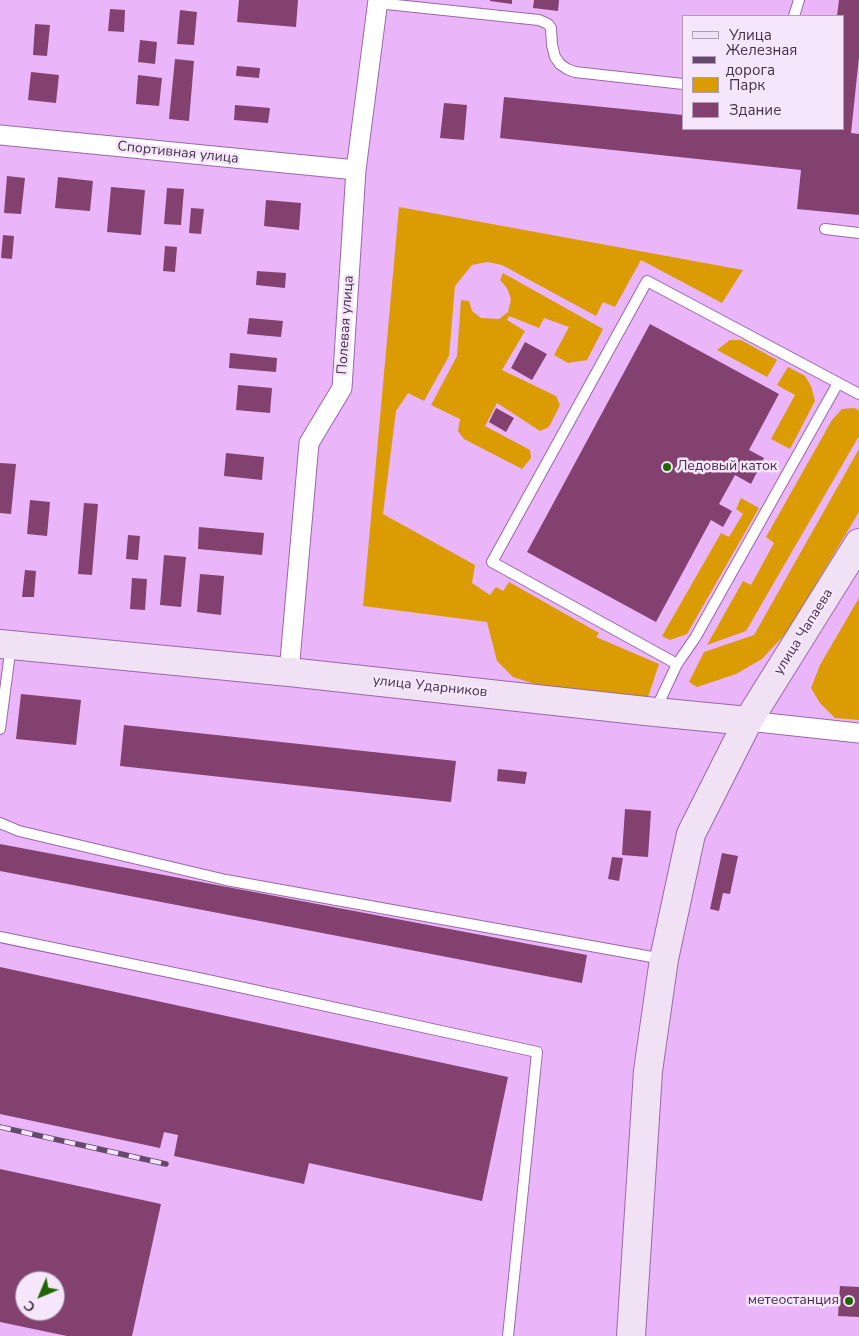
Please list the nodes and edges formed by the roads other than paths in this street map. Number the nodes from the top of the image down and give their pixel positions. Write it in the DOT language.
graph roads {
  1 [pos="799,0"];
  2 [pos="378,1"];
  3 [pos="794,15"];
  4 [pos="682,84"];
  5 [pos="0,136"];
  6 [pos="356,170"];
  7 [pos="825,229"];
  8 [pos="859,233"];
  9 [pos="838,383"];
  10 [pos="859,394"];
  11 [pos="859,543"];
  12 [pos="6,645"];
  13 [pos="677,664"];
  14 [pos="289,672"];
  15 [pos="655,712"];
  16 [pos="748,721"];
  17 [pos="0,729"];
  18 [pos="859,733"];
  19 [pos="0,823"];
  20 [pos="0,937"];
  21 [pos="664,959"];
  22 [pos="508,1336"];
  23 [pos="631,1336"];
  1 -- 3 [label="lane"];
  2 -- 4 [label="lane"];
  2 -- 6 [label="street, Полевая улица"];
  5 -- 6 [label="street, Спортивная улица"];
  6 -- 14 [label="street, Полевая улица"];
  7 -- 8 [label="lane"];
  9 -- 10 [label="lane"];
  9 -- 13 [label="lane"];
  9 -- 13 [label="lane"];
  11 -- 16 [label="main road, улица Чапаева"];
  12 -- 14 [label="main road, улица Ударников"];
  12 -- 17 [label="lane"];
  13 -- 15 [label="lane"];
  14 -- 15 [label="main road, улица Ударников"];
  15 -- 16 [label="main road, улица Ударников"];
  16 -- 18 [label="street, улица Ударников"];
  16 -- 21 [label="main road, улица Чапаева"];
  19 -- 21 [label="lane"];
  20 -- 22 [label="lane"];
  21 -- 23 [label="main road, улица Чапаева"];
}
